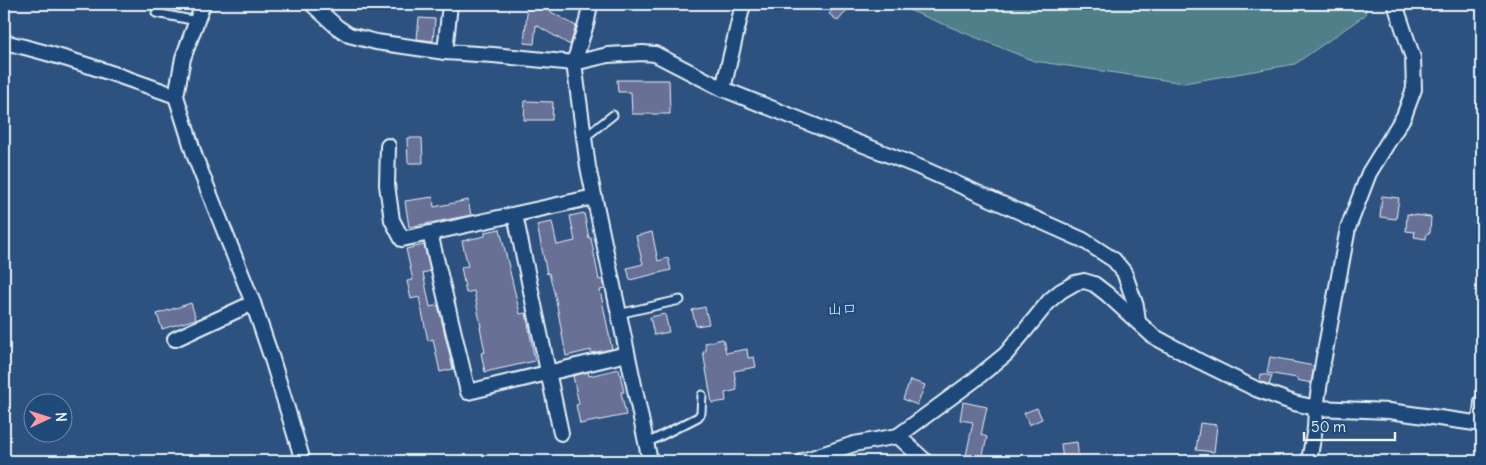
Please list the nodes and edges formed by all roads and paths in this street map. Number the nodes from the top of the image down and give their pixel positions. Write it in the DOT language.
graph roads {
  1 [pos="203,4"];
  2 [pos="312,4"];
  3 [pos="450,4"];
  4 [pos="590,4"];
  5 [pos="743,4"];
  6 [pos="1394,4"];
  7 [pos="156,13"];
  8 [pos="197,22"];
  9 [pos="4,42"];
  10 [pos="445,52"];
  11 [pos="574,63"];
  12 [pos="723,89"];
  13 [pos="176,96"];
  14 [pos="614,115"];
  15 [pos="584,139"];
  16 [pos="388,146"];
  17 [pos="594,197"];
  18 [pos="515,215"];
  19 [pos="430,233"];
  20 [pos="680,300"];
  21 [pos="252,303"];
  22 [pos="618,314"];
  23 [pos="1138,322"];
  24 [pos="175,339"];
  25 [pos="628,354"];
  26 [pos="548,372"];
  27 [pos="702,395"];
  28 [pos="1482,402"];
  29 [pos="1316,408"];
  30 [pos="1481,424"];
  31 [pos="561,433"];
  32 [pos="898,436"];
  33 [pos="645,444"];
  34 [pos="303,461"];
  35 [pos="650,461"];
  36 [pos="803,461"];
  37 [pos="925,461"];
  38 [pos="1309,461"];
  1 -- 8 [label="street"];
  2 -- 10 [label="street"];
  3 -- 10 [label="street"];
  4 -- 11 [label="street"];
  5 -- 12 [label="street"];
  6 -- 29 [label="street"];
  7 -- 8 [label="lane"];
  8 -- 13 [label="street"];
  9 -- 13 [label="street"];
  10 -- 11 [label="street"];
  11 -- 12 [label="street"];
  11 -- 15 [label="street"];
  12 -- 23 [label="street"];
  13 -- 21 [label="street"];
  14 -- 15 [label="lane"];
  15 -- 17 [label="street"];
  16 -- 19 [label="street"];
  17 -- 18 [label="street"];
  17 -- 22 [label="street"];
  18 -- 19 [label="street"];
  18 -- 26 [label="street"];
  19 -- 26 [label="street"];
  20 -- 22 [label="lane"];
  21 -- 24 [label="street"];
  21 -- 34 [label="street"];
  22 -- 25 [label="street"];
  23 -- 29 [label="street"];
  23 -- 32 [label="street"];
  25 -- 26 [label="street"];
  25 -- 33 [label="street"];
  26 -- 31 [label="street"];
  27 -- 33 [label="lane"];
  28 -- 30 [label="street"];
  29 -- 30 [label="street"];
  29 -- 38 [label="street"];
  32 -- 36 [label="street"];
  32 -- 37 [label="street"];
  33 -- 35 [label="street"];
}
